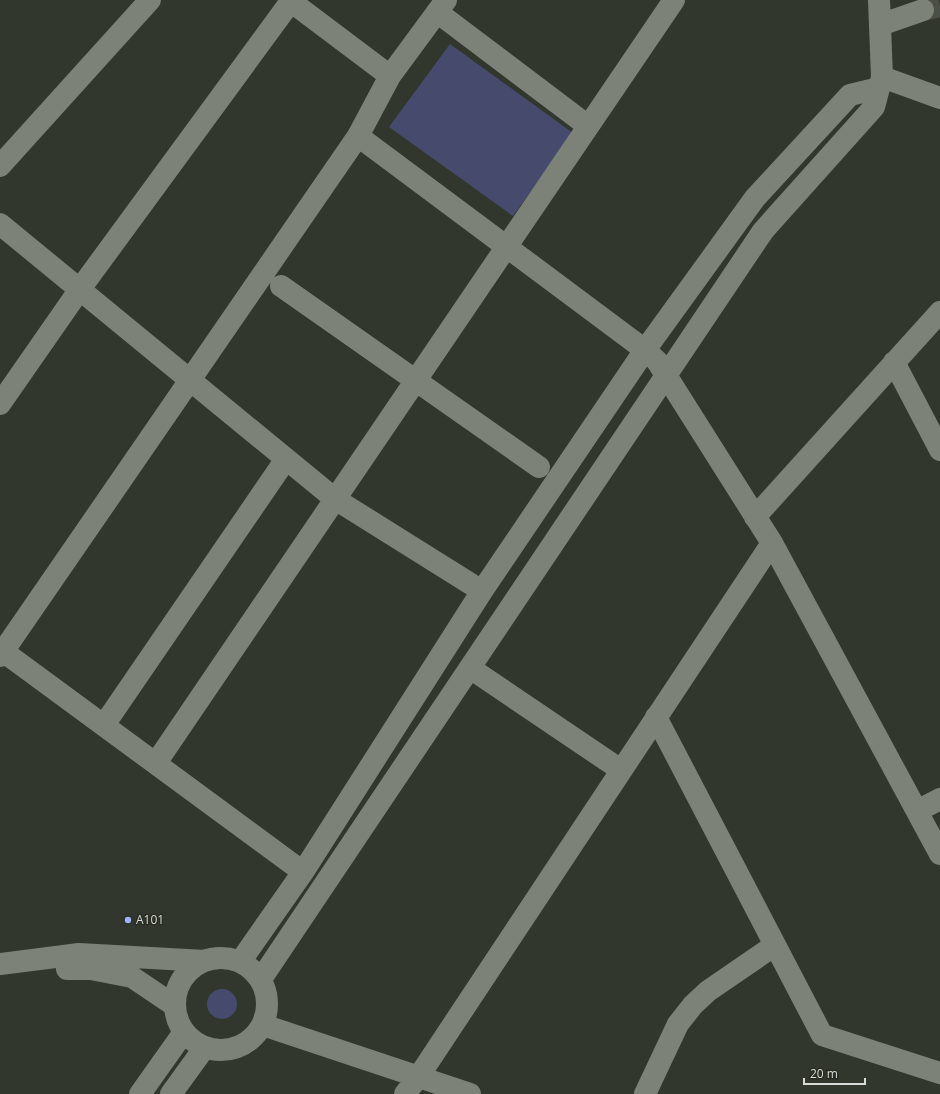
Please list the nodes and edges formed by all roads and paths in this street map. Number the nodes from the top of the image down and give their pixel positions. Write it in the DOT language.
graph roads {
  1 [pos="150,0"];
  2 [pos="674,0"];
  3 [pos="880,0"];
  4 [pos="290,1"];
  5 [pos="441,6"];
  6 [pos="923,10"];
  7 [pos="880,25"];
  8 [pos="390,76"];
  9 [pos="881,83"];
  10 [pos="940,98"];
  11 [pos="588,126"];
  12 [pos="358,136"];
  13 [pos="0,166"];
  14 [pos="0,224"];
  15 [pos="506,246"];
  16 [pos="280,286"];
  17 [pos="80,289"];
  18 [pos="940,312"];
  19 [pos="645,350"];
  20 [pos="894,362"];
  21 [pos="666,376"];
  22 [pos="189,380"];
  23 [pos="415,380"];
  24 [pos="0,404"];
  25 [pos="940,450"];
  26 [pos="286,459"];
  27 [pos="539,467"];
  28 [pos="335,498"];
  29 [pos="755,516"];
  30 [pos="772,543"];
  31 [pos="482,590"];
  32 [pos="1,652"];
  33 [pos="470,668"];
  34 [pos="656,717"];
  35 [pos="104,725"];
  36 [pos="156,763"];
  37 [pos="621,770"];
  38 [pos="940,799"];
  39 [pos="917,811"];
  40 [pos="940,854"];
  41 [pos="303,872"];
  42 [pos="775,945"];
  43 [pos="205,961"];
  44 [pos="240,962"];
  45 [pos="0,964"];
  46 [pos="0,968"];
  47 [pos="261,979"];
  48 [pos="175,1006"];
  49 [pos="263,1025"];
  50 [pos="184,1032"];
  51 [pos="206,1048"];
  52 [pos="940,1072"];
  53 [pos="419,1076"];
  54 [pos="458,1092"];
  55 [pos="140,1094"];
  56 [pos="171,1094"];
  57 [pos="405,1094"];
  58 [pos="645,1094"];
  1 -- 13 [label="street"];
  2 -- 11 [label="street"];
  3 -- 7 [label="street"];
  4 -- 8 [label="street"];
  4 -- 17 [label="street"];
  5 -- 8 [label="street"];
  5 -- 11 [label="street"];
  6 -- 7 [label="street"];
  7 -- 9 [label="street"];
  8 -- 12 [label="street"];
  9 -- 10 [label="street"];
  9 -- 19 [label="street"];
  9 -- 21 [label="street"];
  11 -- 15 [label="street"];
  12 -- 15 [label="street"];
  12 -- 22 [label="street"];
  14 -- 17 [label="street"];
  15 -- 19 [label="street"];
  15 -- 23 [label="street"];
  16 -- 23 [label="street"];
  17 -- 22 [label="street"];
  17 -- 24 [label="street"];
  18 -- 20 [label="street"];
  19 -- 21 [label="street"];
  19 -- 31 [label="street"];
  20 -- 25 [label="street"];
  20 -- 29 [label="street"];
  21 -- 29 [label="street"];
  21 -- 33 [label="street"];
  22 -- 26 [label="street"];
  22 -- 32 [label="street"];
  23 -- 27 [label="street"];
  23 -- 28 [label="street"];
  26 -- 28 [label="street"];
  26 -- 35 [label="street"];
  28 -- 31 [label="street"];
  28 -- 36 [label="street"];
  29 -- 30 [label="street"];
  30 -- 34 [label="street"];
  30 -- 39 [label="street"];
  31 -- 41 [label="street"];
  32 -- 35 [label="street"];
  33 -- 37 [label="street"];
  33 -- 47 [label="street"];
  34 -- 37 [label="street"];
  34 -- 42 [label="street"];
  35 -- 36 [label="street"];
  36 -- 41 [label="street"];
  37 -- 53 [label="street"];
  38 -- 39 [label="street"];
  39 -- 40 [label="street"];
  41 -- 44 [label="street"];
  42 -- 52 [label="street"];
  42 -- 58 [label="street"];
  43 -- 44 [label="street"];
  43 -- 45 [label="street"];
  43 -- 48 [label="street"];
  44 -- 47 [label="street"];
  46 -- 48 [label="street"];
  47 -- 49 [label="street"];
  48 -- 50 [label="street"];
  49 -- 51 [label="street"];
  49 -- 53 [label="street"];
  50 -- 51 [label="street"];
  50 -- 55 [label="street"];
  51 -- 56 [label="street"];
  53 -- 54 [label="street"];
  53 -- 57 [label="street"];
}
